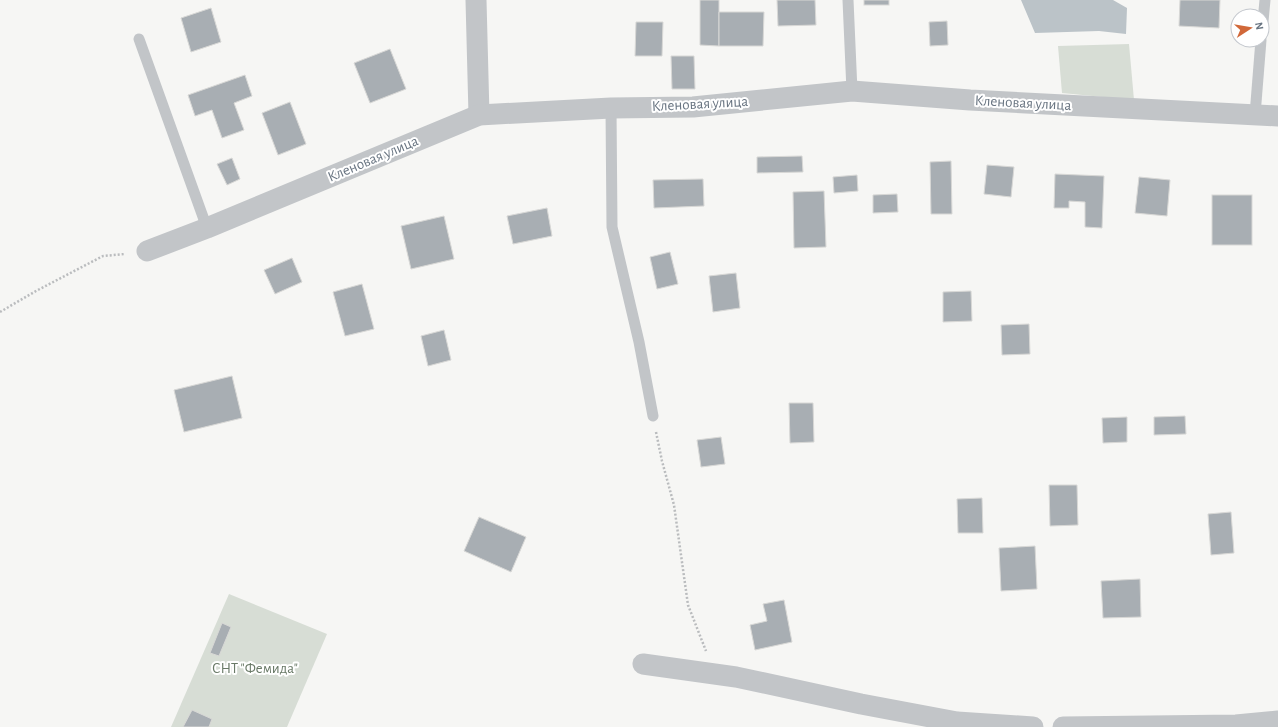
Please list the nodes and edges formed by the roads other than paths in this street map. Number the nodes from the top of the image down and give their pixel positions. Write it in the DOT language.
graph roads {
  1 [pos="476,0"];
  2 [pos="848,0"];
  3 [pos="140,39"];
  4 [pos="1260,48"];
  5 [pos="852,91"];
  6 [pos="611,108"];
  7 [pos="479,115"];
  8 [pos="1256,115"];
  9 [pos="1278,116"];
  10 [pos="207,228"];
  11 [pos="147,251"];
  12 [pos="653,416"];
  13 [pos="643,664"];
  14 [pos="1278,721"];
  15 [pos="1033,727"];
  16 [pos="1063,727"];
  1 -- 7 [label="street"];
  2 -- 5 [label="lane"];
  3 -- 10 [label="lane"];
  4 -- 8 [label="lane"];
  5 -- 6 [label="street, Кленовая улица"];
  5 -- 8 [label="street, Кленовая улица"];
  6 -- 7 [label="street, Кленовая улица"];
  6 -- 12 [label="lane"];
  7 -- 10 [label="street, Кленовая улица"];
  8 -- 9 [label="street, Кленовая улица"];
  10 -- 11 [label="street, Кленовая улица"];
  13 -- 15 [label="street"];
  14 -- 16 [label="street"];
}
